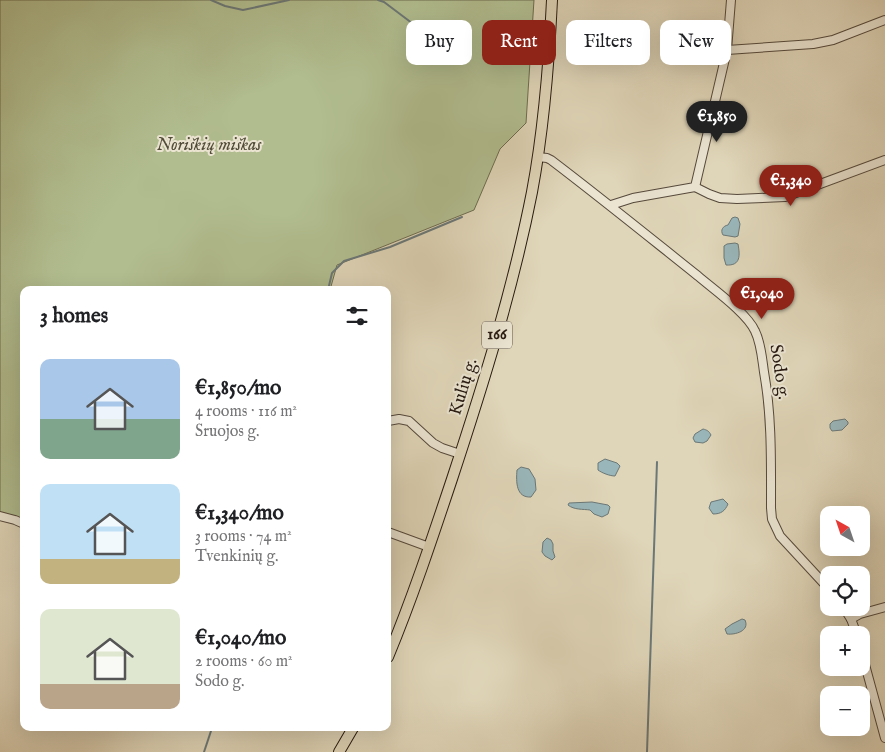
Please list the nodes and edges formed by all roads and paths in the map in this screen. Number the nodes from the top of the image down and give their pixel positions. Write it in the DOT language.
graph roads {
  1 [pos="552,0"];
  2 [pos="731,0"];
  3 [pos="729,20"];
  4 [pos="885,20"];
  5 [pos="731,50"];
  6 [pos="723,65"];
  7 [pos="538,157"];
  8 [pos="885,160"];
  9 [pos="694,187"];
  10 [pos="610,205"];
  11 [pos="391,420"];
  12 [pos="460,454"];
  13 [pos="0,516"];
  14 [pos="20,522"];
  15 [pos="391,533"];
  16 [pos="429,547"];
  17 [pos="820,579"];
  18 [pos="885,607"];
  19 [pos="849,616"];
  20 [pos="851,619"];
  21 [pos="854,626"];
  22 [pos="391,650"];
  23 [pos="868,676"];
  24 [pos="351,731"];
  25 [pos="885,738"];
  26 [pos="339,752"];
  1 -- 7 [label="main road, Kulių g. / 166"];
  2 -- 3 [label="street"];
  4 -- 5 [label="street"];
  6 -- 9 [label="street"];
  7 -- 10 [label="street, Sodo g."];
  7 -- 12 [label="main road, Kulių g. / 166"];
  8 -- 9 [label="street"];
  9 -- 10 [label="street"];
  10 -- 17 [label="street, Sodo g."];
  11 -- 12 [label="street"];
  12 -- 16 [label="main road, Kulių g. / 166"];
  13 -- 14 [label="street"];
  15 -- 16 [label="street"];
  16 -- 22 [label="main road, Kulių g. / 166"];
  18 -- 20 [label="street"];
  19 -- 20 [label="street"];
  20 -- 21 [label="street"];
  23 -- 25 [label="street"];
  24 -- 26 [label="main road"];
}
